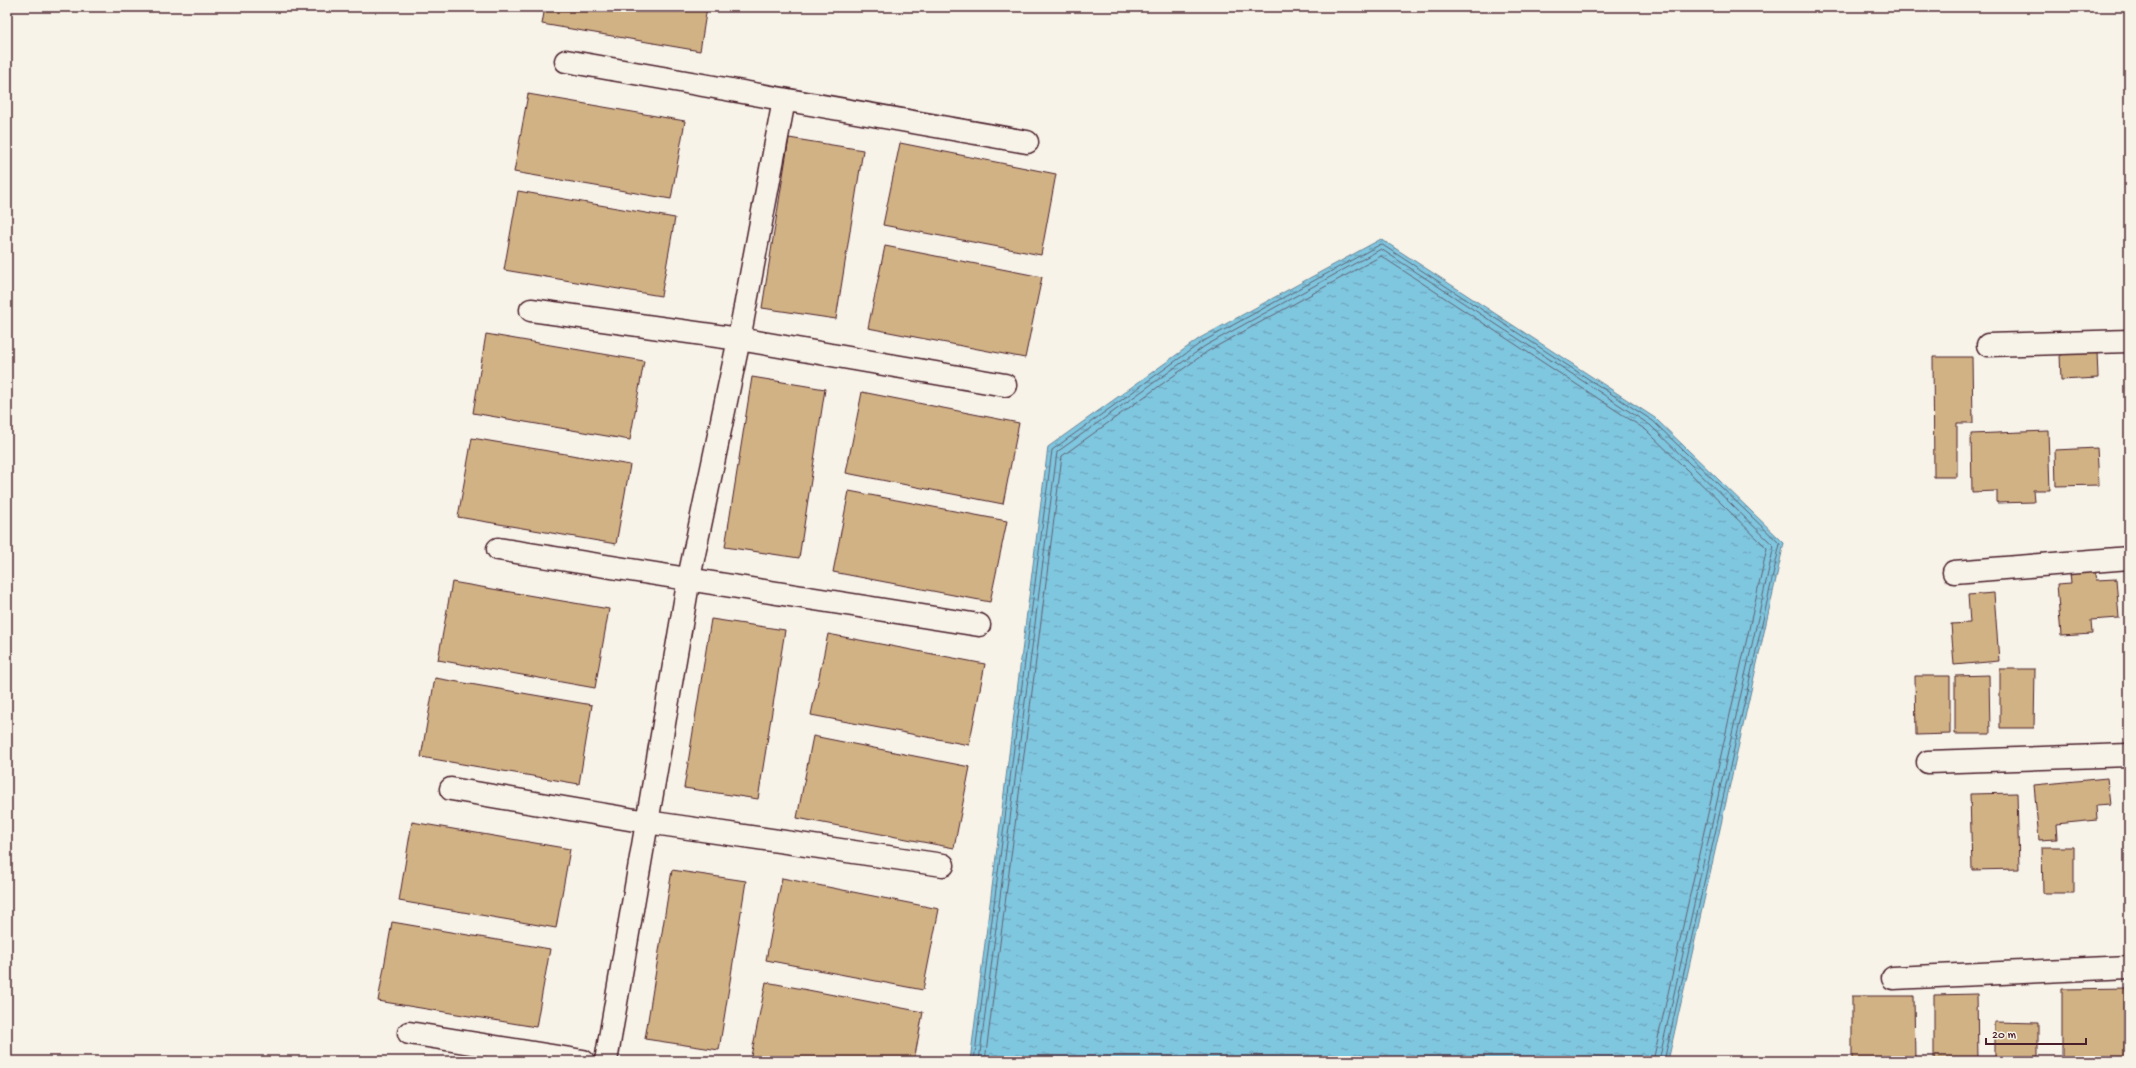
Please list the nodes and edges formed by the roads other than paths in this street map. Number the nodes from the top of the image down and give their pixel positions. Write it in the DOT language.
graph roads {
  1 [pos="566,61"];
  2 [pos="784,100"];
  3 [pos="1027,142"];
  4 [pos="531,310"];
  5 [pos="739,339"];
  6 [pos="2129,341"];
  7 [pos="1988,345"];
  8 [pos="1004,384"];
  9 [pos="498,549"];
  10 [pos="2129,558"];
  11 [pos="1954,572"];
  12 [pos="689,578"];
  13 [pos="979,625"];
  14 [pos="2129,755"];
  15 [pos="1928,762"];
  16 [pos="452,789"];
  17 [pos="647,822"];
  18 [pos="943,865"];
  19 [pos="2129,968"];
  20 [pos="1893,978"];
  21 [pos="409,1034"];
  22 [pos="583,1061"];
  23 [pos="606,1061"];
  1 -- 2 [label="street"];
  2 -- 3 [label="street"];
  2 -- 5 [label="street"];
  4 -- 5 [label="street"];
  5 -- 8 [label="street"];
  5 -- 12 [label="street"];
  6 -- 7 [label="street"];
  9 -- 12 [label="street"];
  10 -- 11 [label="street"];
  12 -- 13 [label="street"];
  12 -- 17 [label="street"];
  14 -- 15 [label="street"];
  16 -- 17 [label="street"];
  17 -- 18 [label="street"];
  17 -- 23 [label="street"];
  19 -- 20 [label="street"];
  21 -- 22 [label="street"];
}
